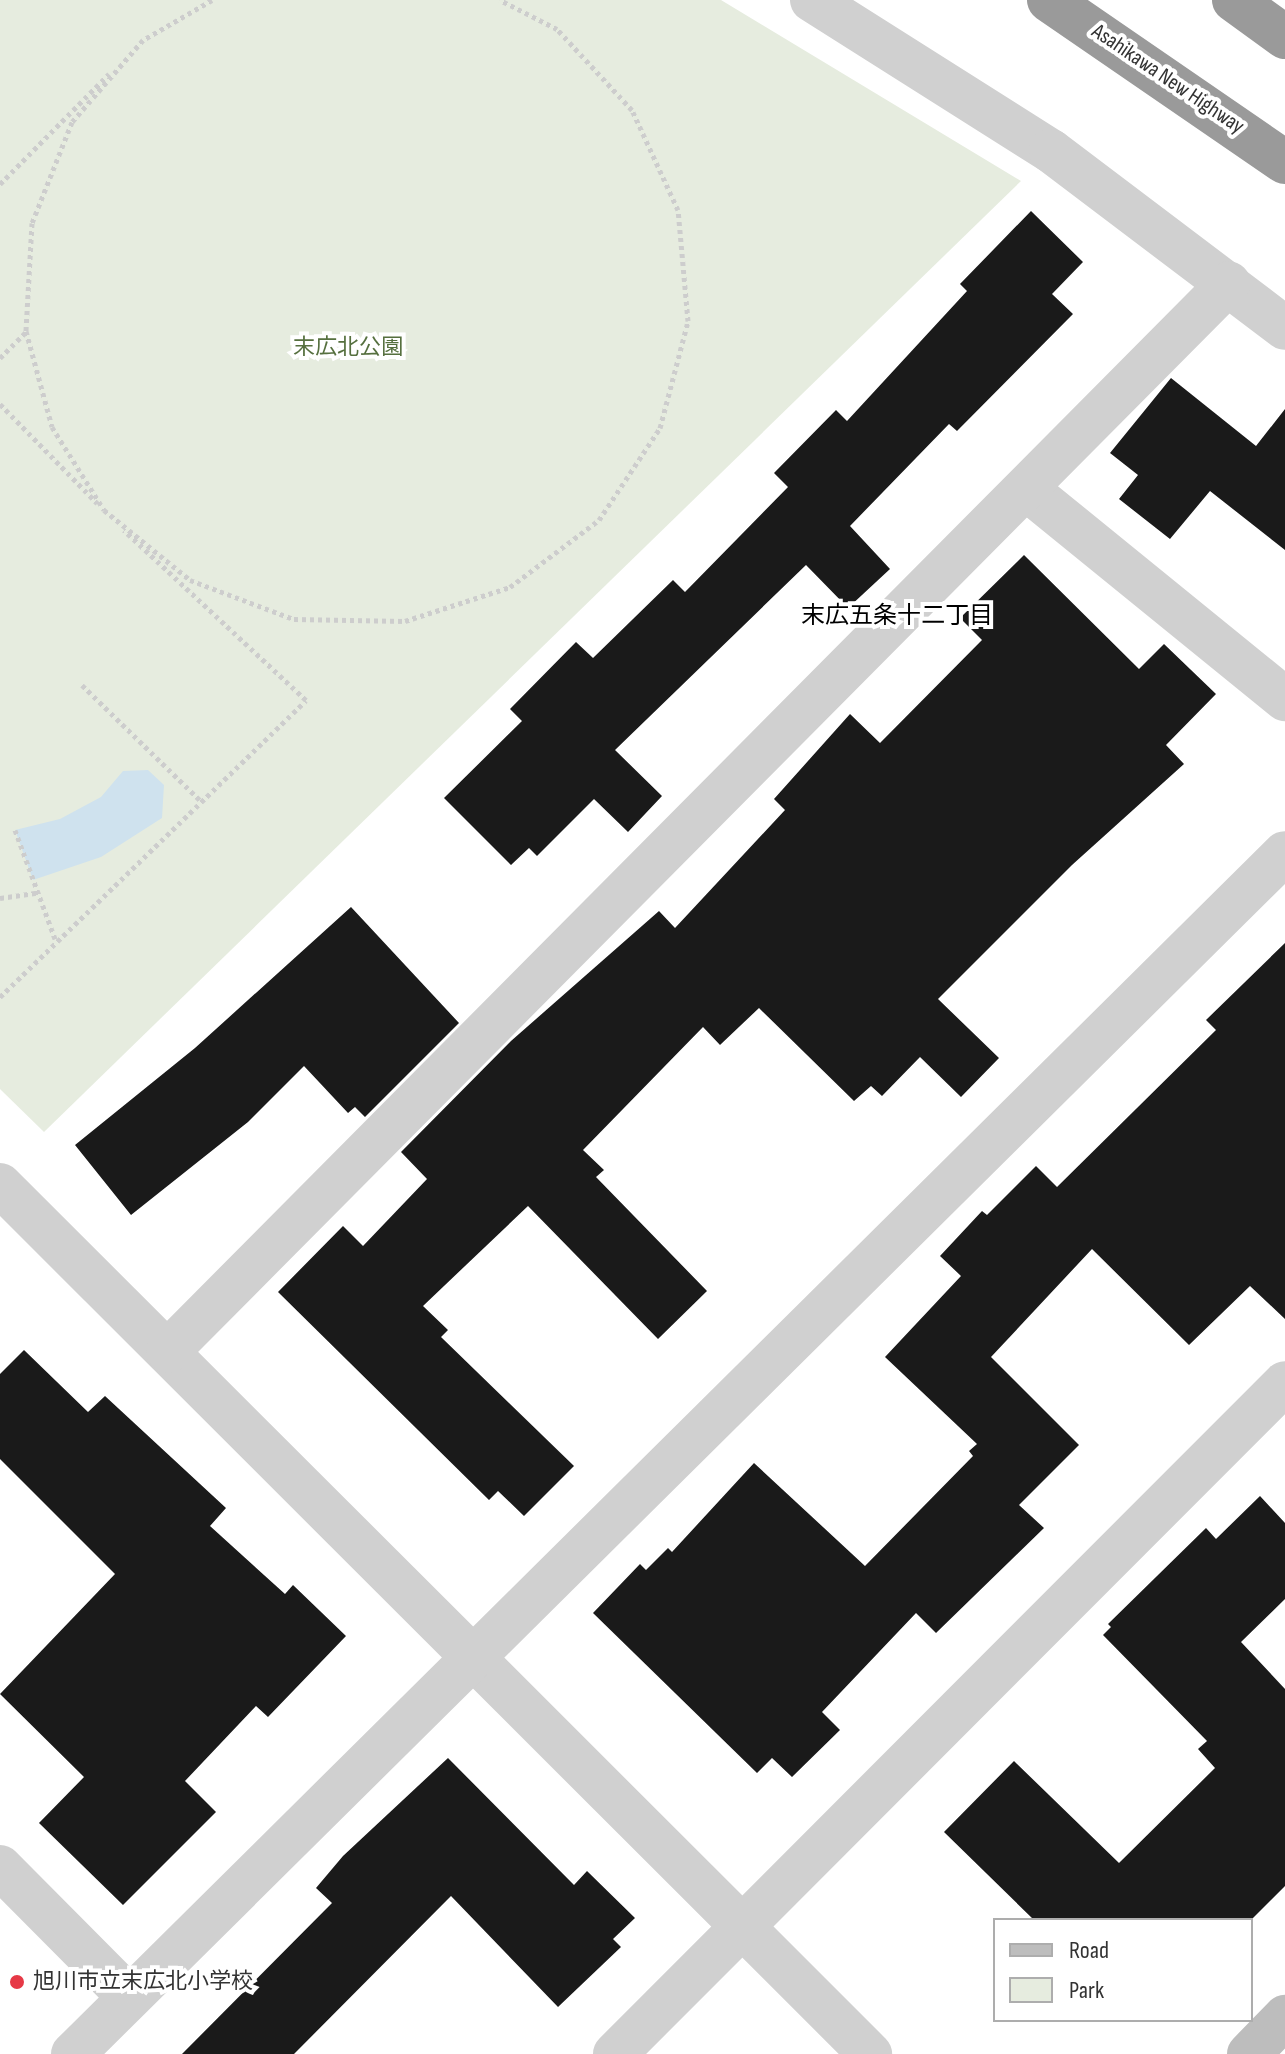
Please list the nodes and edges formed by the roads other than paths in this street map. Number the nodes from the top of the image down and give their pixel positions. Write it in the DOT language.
graph roads {
  1 [pos="812,0"];
  2 [pos="1049,0"];
  3 [pos="1234,0"];
  4 [pos="1285,37"];
  5 [pos="1285,162"];
  6 [pos="1229,283"];
  7 [pos="1285,328"];
  8 [pos="1029,491"];
  9 [pos="1285,699"];
  10 [pos="1285,853"];
  11 [pos="0,1185"];
  12 [pos="168,1351"];
  13 [pos="1285,1383"];
  14 [pos="473,1656"];
  15 [pos="0,1867"];
  16 [pos="743,1928"];
  17 [pos="129,1997"];
  18 [pos="1285,2017"];
  19 [pos="73,2054"];
  20 [pos="615,2054"];
  21 [pos="870,2054"];
  22 [pos="1249,2054"];
  1 -- 6 [label="street"];
  2 -- 5 [label="highway, Asahikawa New Highway"];
  3 -- 4 [label="highway"];
  6 -- 7 [label="street"];
  6 -- 8 [label="street"];
  8 -- 9 [label="street"];
  8 -- 12 [label="street"];
  10 -- 14 [label="street"];
  11 -- 12 [label="street"];
  12 -- 14 [label="street"];
  13 -- 16 [label="street"];
  14 -- 16 [label="street"];
  14 -- 17 [label="street"];
  15 -- 17 [label="street"];
  16 -- 20 [label="street"];
  16 -- 21 [label="street"];
  17 -- 19 [label="street"];
  18 -- 22 [label="street"];
}
